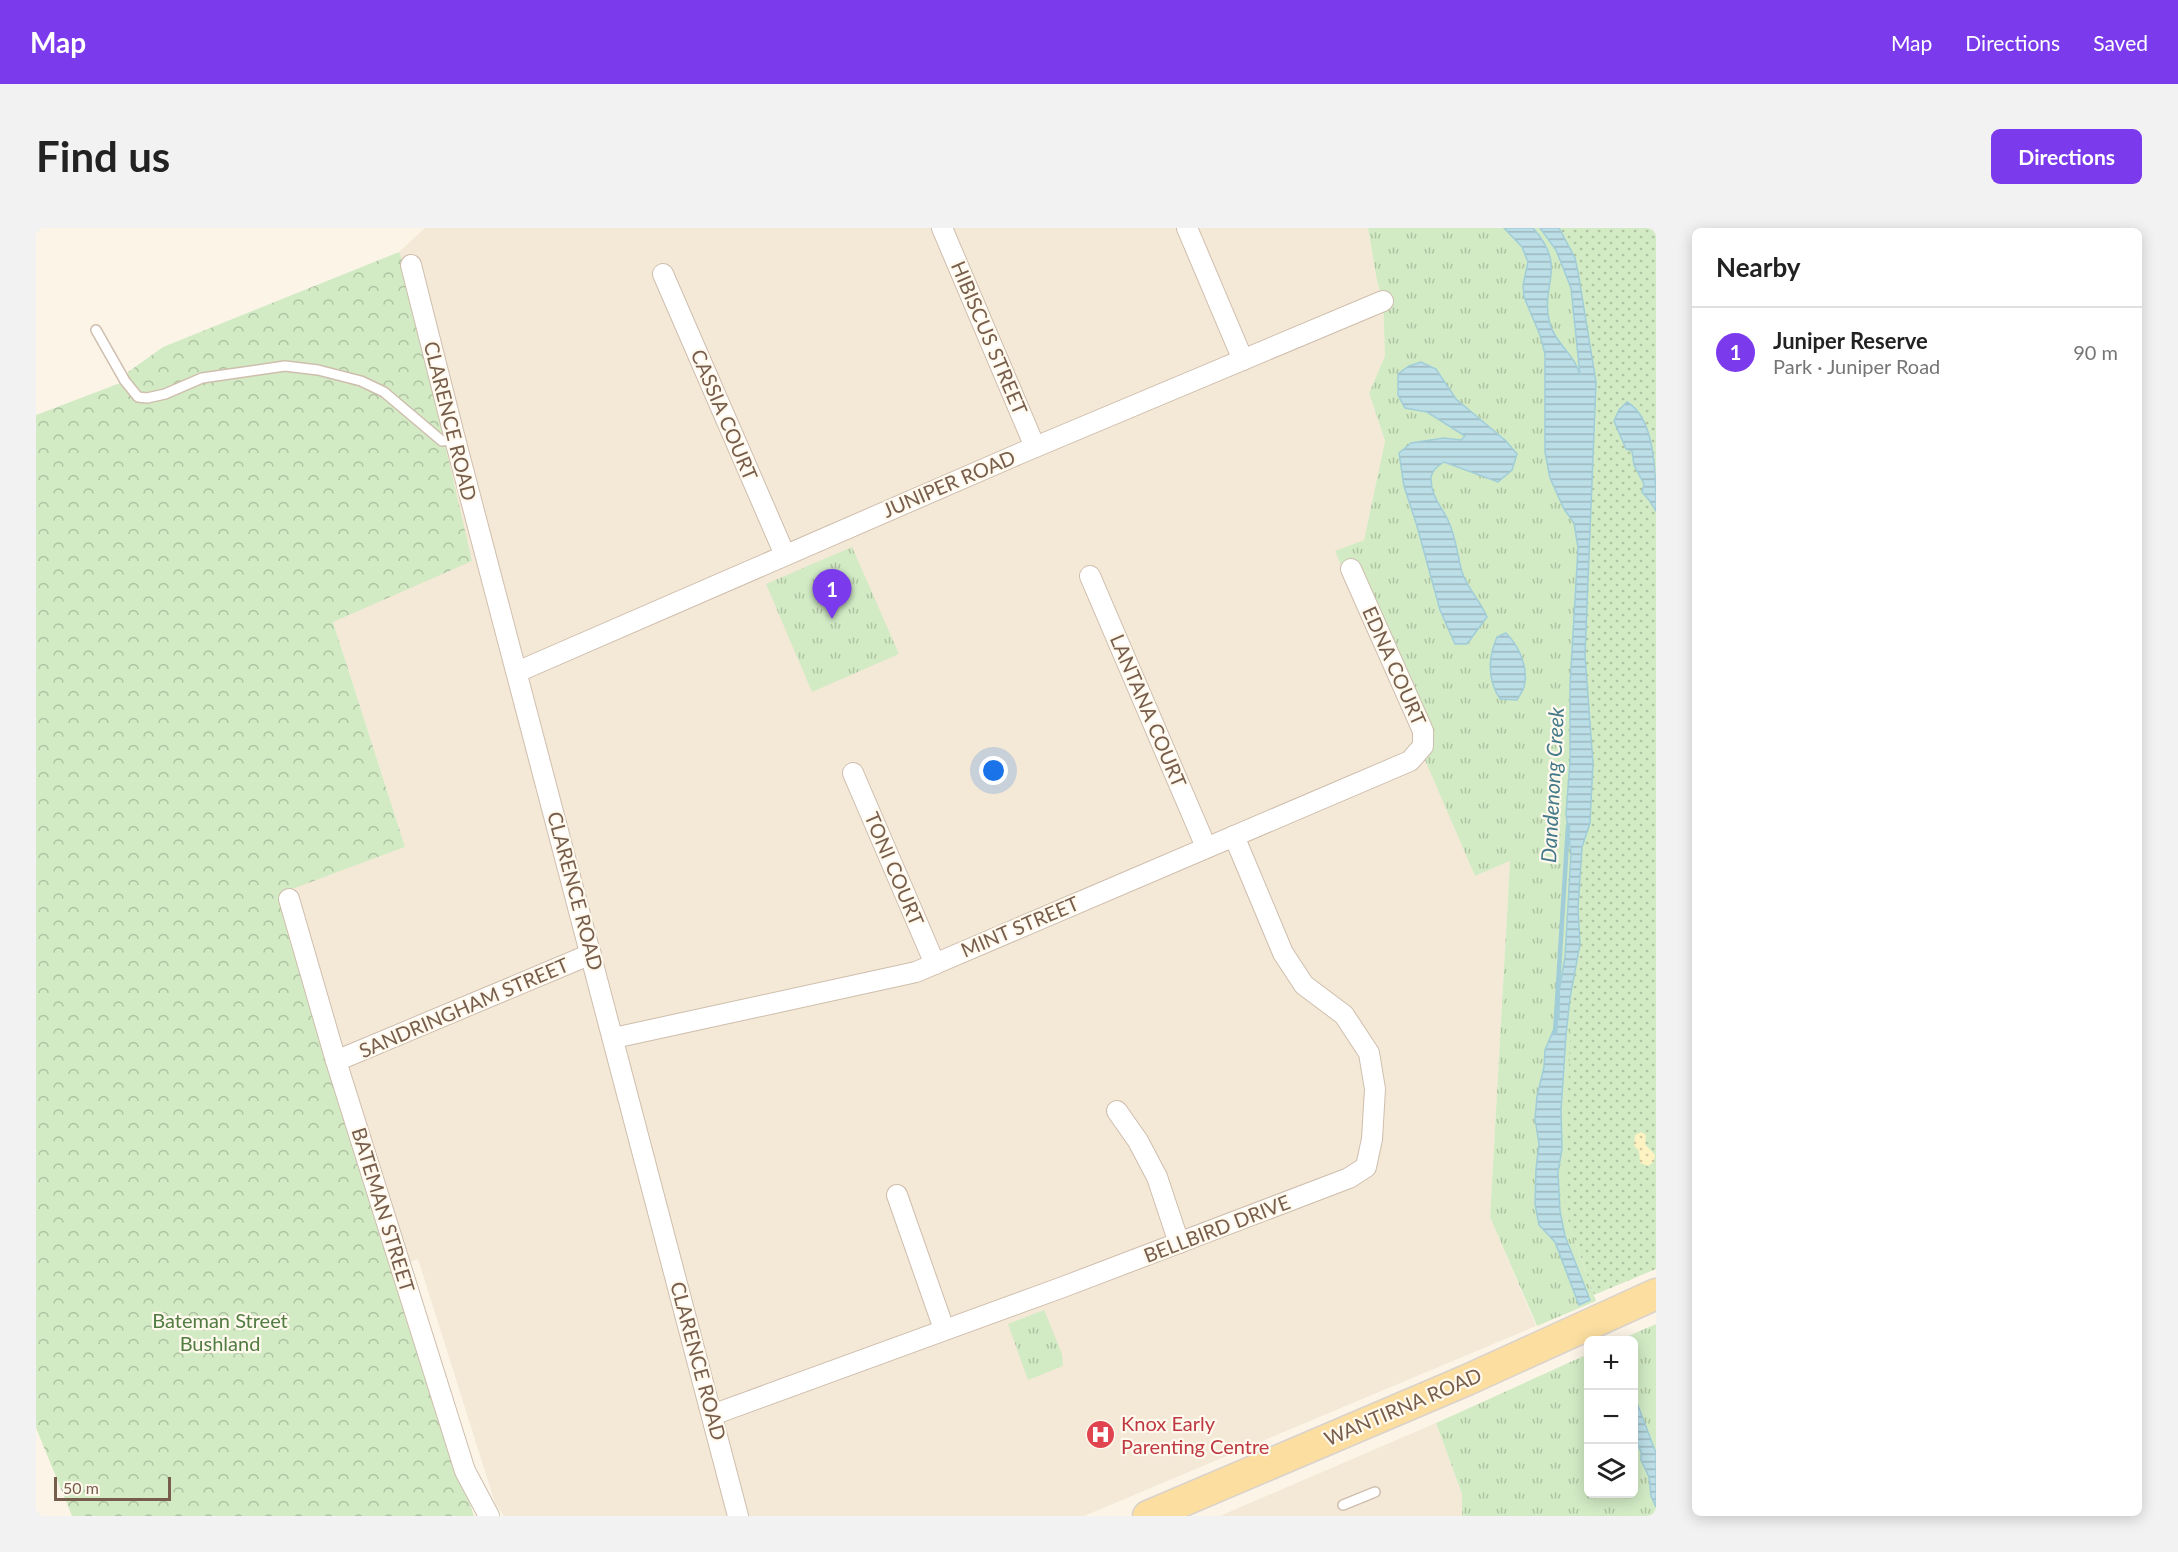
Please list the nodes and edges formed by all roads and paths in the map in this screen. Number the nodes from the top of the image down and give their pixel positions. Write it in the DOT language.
graph roads {
  1 [pos="942,228"];
  2 [pos="1187,228"];
  3 [pos="411,265"];
  4 [pos="663,274"];
  5 [pos="1383,301"];
  6 [pos="96,330"];
  7 [pos="1243,360"];
  8 [pos="454,439"];
  9 [pos="1035,447"];
  10 [pos="785,555"];
  11 [pos="1351,569"];
  12 [pos="1089,576"];
  13 [pos="517,672"];
  14 [pos="1410,761"];
  15 [pos="853,773"];
  16 [pos="1234,836"];
  17 [pos="1206,847"];
  18 [pos="289,898"];
  19 [pos="591,954"];
  20 [pos="934,964"];
  21 [pos="614,1038"];
  22 [pos="336,1061"];
  23 [pos="1116,1111"];
  24 [pos="897,1195"];
  25 [pos="1179,1243"];
  26 [pos="1656,1294"];
  27 [pos="944,1329"];
  28 [pos="712,1415"];
  29 [pos="1375,1492"];
  30 [pos="1343,1505"];
  31 [pos="489,1516"];
  32 [pos="738,1516"];
  33 [pos="1148,1516"];
  1 -- 9 [label="street, HIBISCUS STREET"];
  2 -- 7 [label="street"];
  3 -- 8 [label="street, CLARENCE ROAD"];
  4 -- 10 [label="street, CASSIA COURT"];
  5 -- 7 [label="street, JUNIPER ROAD"];
  6 -- 8 [label="lane"];
  7 -- 9 [label="street, JUNIPER ROAD"];
  8 -- 13 [label="street, CLARENCE ROAD"];
  9 -- 10 [label="street, JUNIPER ROAD"];
  10 -- 13 [label="street, JUNIPER ROAD"];
  11 -- 14 [label="street, EDNA COURT"];
  12 -- 17 [label="street, LANTANA COURT"];
  13 -- 19 [label="street, CLARENCE ROAD"];
  14 -- 16 [label="street, MINT STREET"];
  15 -- 20 [label="street, TONI COURT"];
  16 -- 17 [label="street, MINT STREET"];
  16 -- 25 [label="street, BELLBIRD DRIVE"];
  17 -- 20 [label="street, MINT STREET"];
  18 -- 22 [label="street, BATEMAN STREET"];
  19 -- 21 [label="street, CLARENCE ROAD"];
  19 -- 22 [label="street, SANDRINGHAM STREET"];
  20 -- 21 [label="street, MINT STREET"];
  21 -- 28 [label="street, CLARENCE ROAD"];
  22 -- 31 [label="street, BATEMAN STREET"];
  23 -- 25 [label="street"];
  24 -- 27 [label="street"];
  25 -- 27 [label="street, BELLBIRD DRIVE"];
  26 -- 33 [label="main road, WANTIRNA ROAD"];
  27 -- 28 [label="street, BELLBIRD DRIVE"];
  28 -- 32 [label="street, CLARENCE ROAD"];
  29 -- 30 [label="lane"];
}
